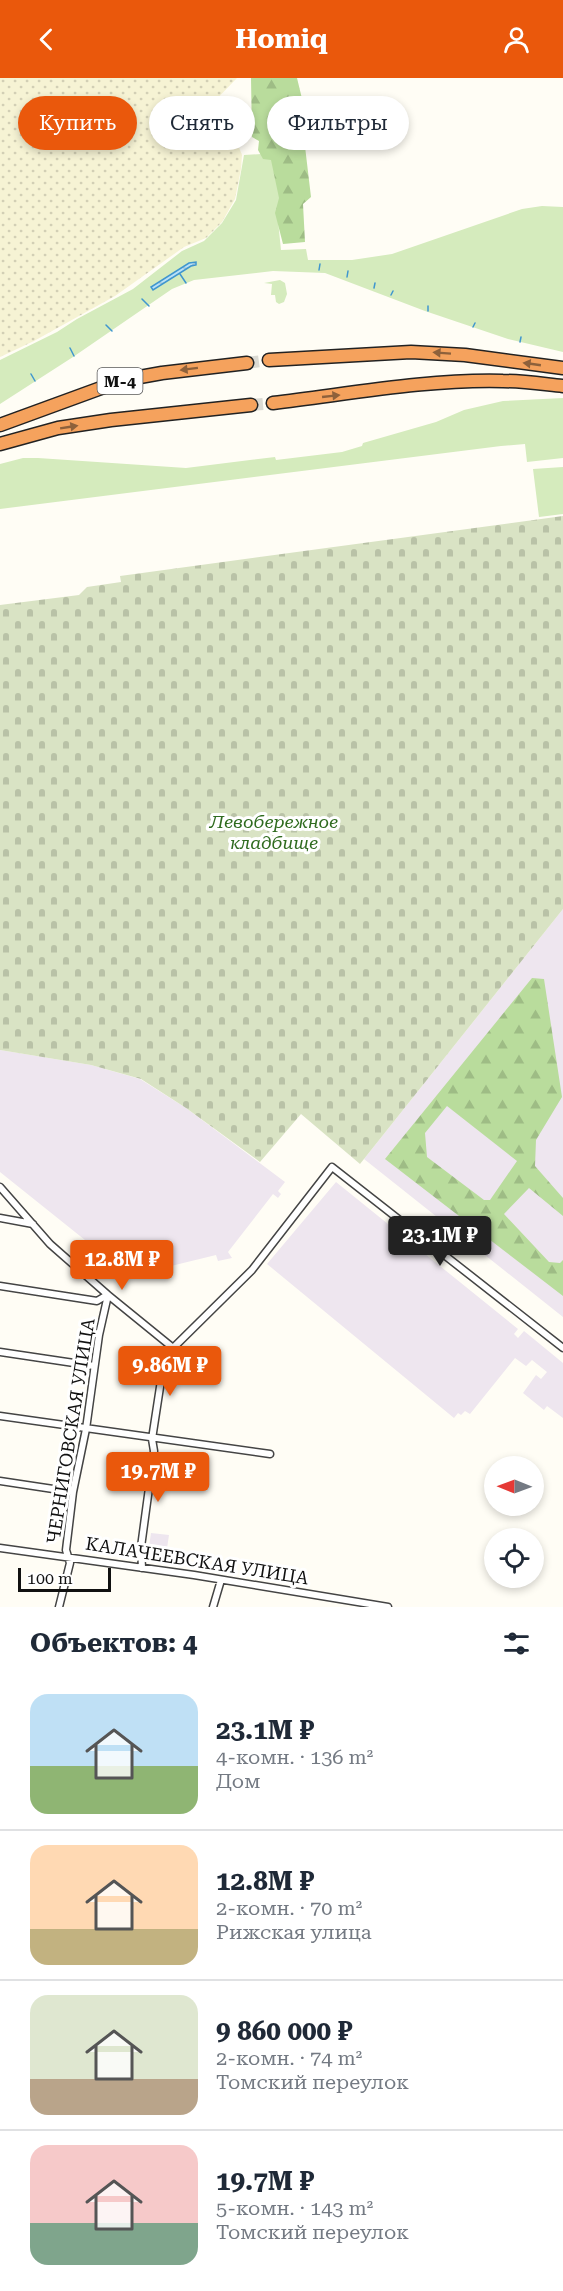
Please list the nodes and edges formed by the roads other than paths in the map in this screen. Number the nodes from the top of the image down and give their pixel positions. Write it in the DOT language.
graph roads {
  1 [pos="269,360"];
  2 [pos="247,363"];
  3 [pos="563,368"];
  4 [pos="563,386"];
  5 [pos="273,402"];
  6 [pos="251,405"];
  7 [pos="0,425"];
  8 [pos="0,444"];
  9 [pos="0,1187"];
  10 [pos="0,1218"];
  11 [pos="34,1224"];
  12 [pos="0,1286"];
  13 [pos="108,1294"];
  14 [pos="563,1347"];
  15 [pos="171,1348"];
  16 [pos="0,1352"];
  17 [pos="94,1366"];
  18 [pos="199,1369"];
  19 [pos="0,1416"];
  20 [pos="86,1429"];
  21 [pos="152,1439"];
  22 [pos="270,1454"];
  23 [pos="0,1481"];
  24 [pos="73,1492"];
  25 [pos="0,1548"];
  26 [pos="68,1557"];
  27 [pos="142,1568"];
  28 [pos="221,1580"];
  29 [pos="59,1607"];
  30 [pos="213,1607"];
  31 [pos="388,1607"];
  3 -- 1 [label="highway, one-way"];
  2 -- 7 [label="highway, М-4, one-way"];
  5 -- 4 [label="highway, one-way"];
  8 -- 6 [label="highway, М-4, one-way"];
  9 -- 11 [label="street"];
  10 -- 11 [label="street"];
  11 -- 13 [label="street"];
  12 -- 13 [label="street"];
  13 -- 15 [label="street"];
  13 -- 17 [label="street, ЧЕРНИГОВСКАЯ УЛИЦА"];
  14 -- 15 [label="street"];
  15 -- 18 [label="street"];
  15 -- 21 [label="street"];
  16 -- 17 [label="street"];
  17 -- 20 [label="street, ЧЕРНИГОВСКАЯ УЛИЦА"];
  19 -- 20 [label="street"];
  20 -- 21 [label="street"];
  20 -- 24 [label="street, ЧЕРНИГОВСКАЯ УЛИЦА"];
  21 -- 22 [label="street"];
  21 -- 27 [label="street"];
  23 -- 24 [label="street"];
  24 -- 26 [label="street, ЧЕРНИГОВСКАЯ УЛИЦА"];
  25 -- 26 [label="street, КАЛАЧЕЕВСКАЯ УЛИЦА"];
  26 -- 27 [label="street, КАЛАЧЕЕВСКАЯ УЛИЦА"];
  26 -- 29 [label="street, ЧЕРНИГОВСКАЯ УЛИЦА"];
  27 -- 28 [label="street, КАЛАЧЕЕВСКАЯ УЛИЦА"];
  28 -- 30 [label="street"];
  28 -- 31 [label="street, КАЛАЧЕЕВСКАЯ УЛИЦА"];
}
